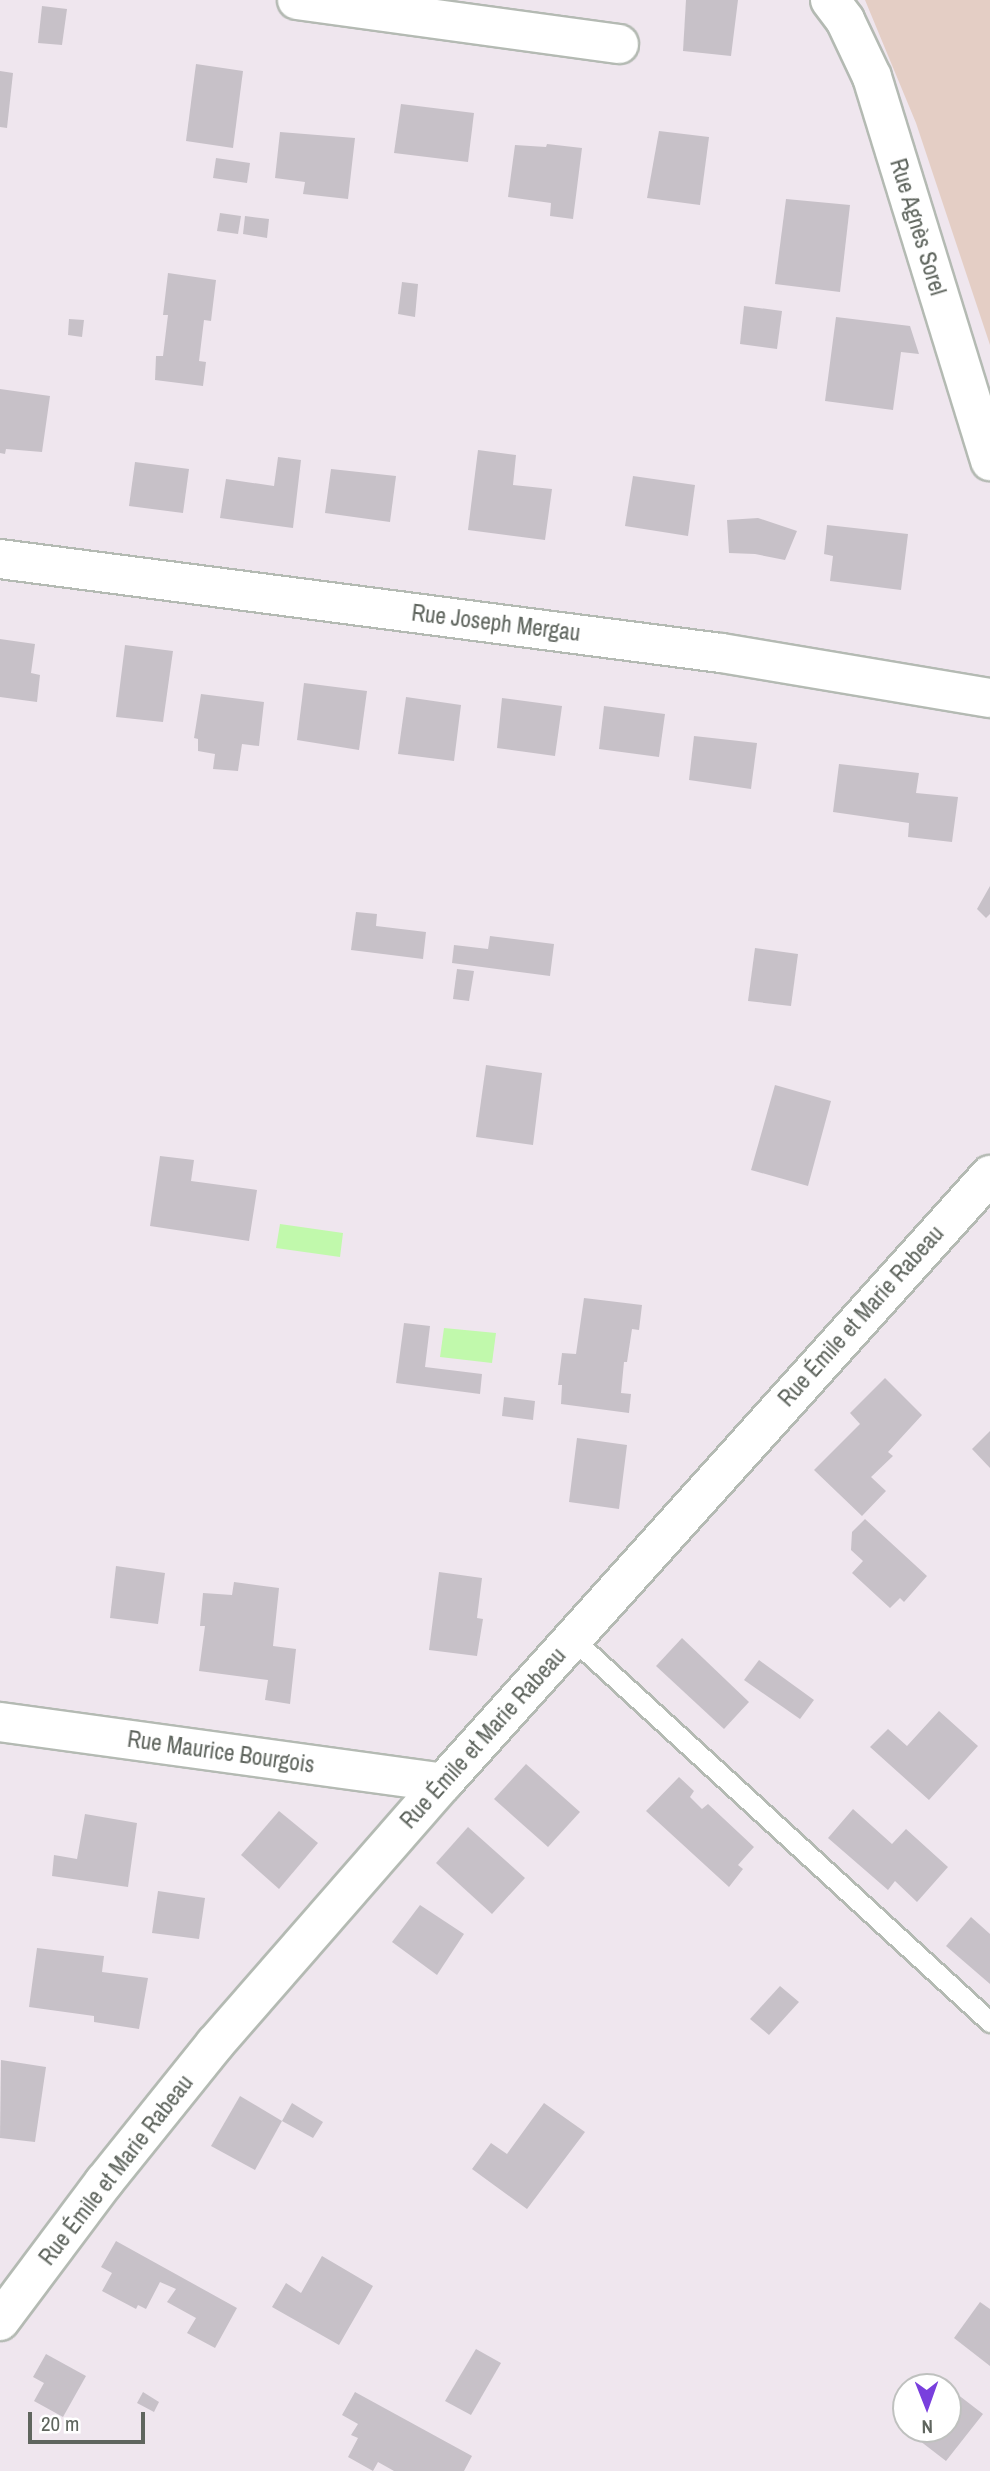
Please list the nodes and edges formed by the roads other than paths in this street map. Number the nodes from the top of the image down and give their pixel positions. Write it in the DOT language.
graph roads {
  1 [pos="297,0"];
  2 [pos="830,0"];
  3 [pos="619,44"];
  4 [pos="990,461"];
  5 [pos="0,559"];
  6 [pos="990,698"];
  7 [pos="990,1175"];
  8 [pos="572,1638"];
  9 [pos="0,1722"];
  10 [pos="443,1783"];
  11 [pos="990,2022"];
  12 [pos="0,2321"];
  1 -- 3 [label="street"];
  2 -- 4 [label="street, Rue Agnès Sorel"];
  5 -- 6 [label="street, Rue Joseph Mergau"];
  7 -- 8 [label="street, Rue Émile et Marie Rabeau"];
  8 -- 10 [label="street, Rue Émile et Marie Rabeau"];
  8 -- 11 [label="lane"];
  9 -- 10 [label="street, Rue Maurice Bourgois"];
  10 -- 12 [label="street, Rue Émile et Marie Rabeau"];
}
